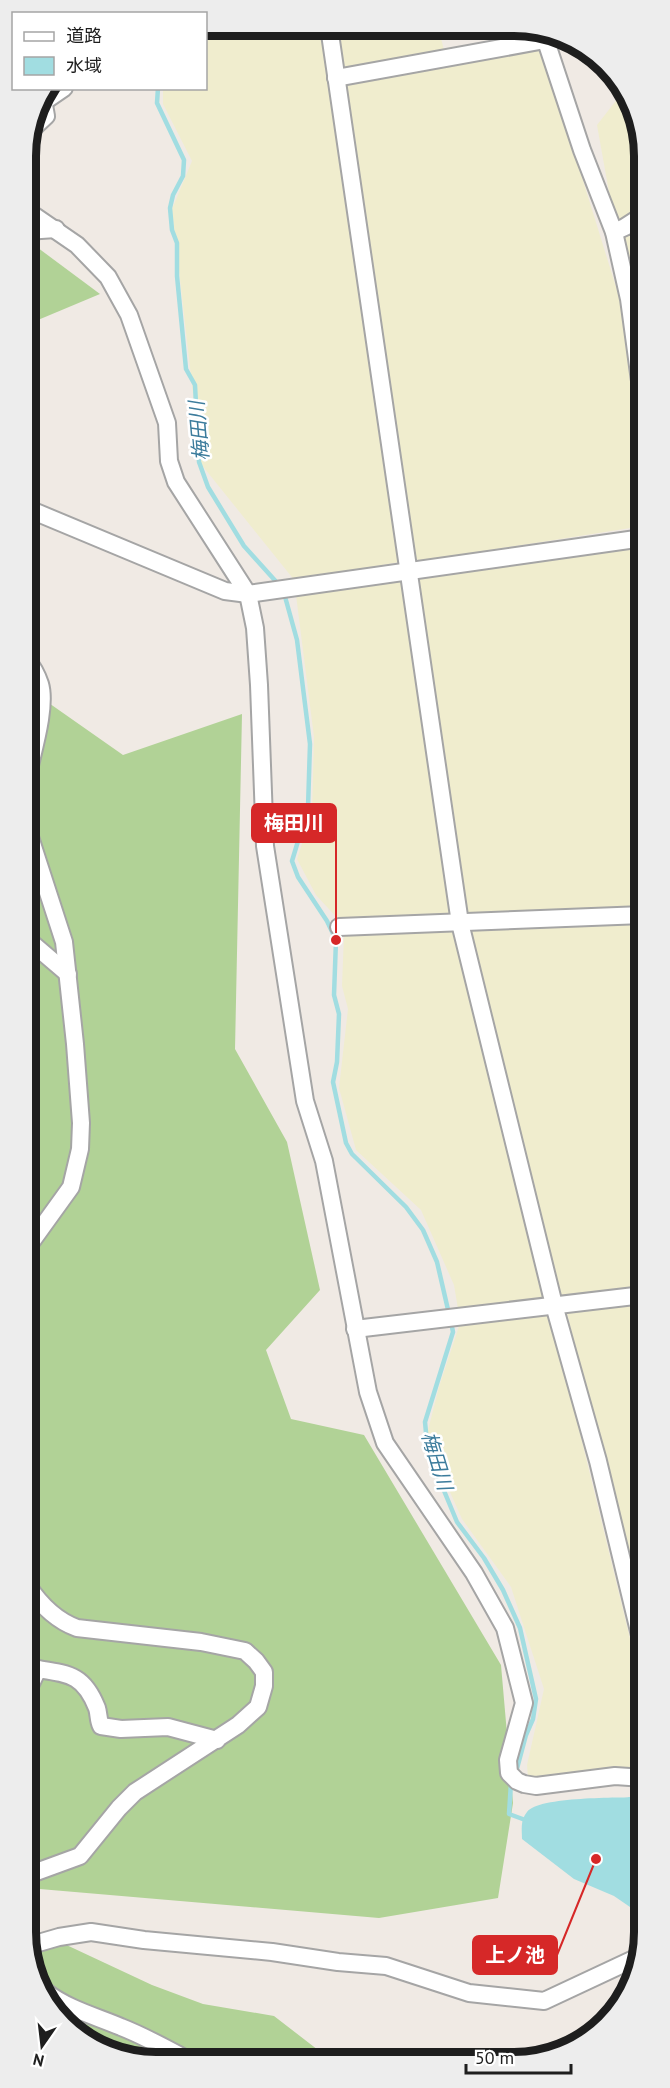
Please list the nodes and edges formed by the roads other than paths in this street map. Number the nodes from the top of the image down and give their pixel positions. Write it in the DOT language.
graph roads {
  1 [pos="330,36"];
  2 [pos="530,37"];
  3 [pos="546,40"];
  4 [pos="336,78"];
  5 [pos="36,217"];
  6 [pos="634,221"];
  7 [pos="56,230"];
  8 [pos="36,231"];
  9 [pos="614,232"];
  10 [pos="634,336"];
  11 [pos="36,512"];
  12 [pos="634,539"];
  13 [pos="410,570"];
  14 [pos="248,594"];
  15 [pos="36,676"];
  16 [pos="36,738"];
  17 [pos="36,856"];
  18 [pos="634,915"];
  19 [pos="460,923"];
  20 [pos="339,927"];
  21 [pos="36,947"];
  22 [pos="68,974"];
  23 [pos="36,1235"];
  24 [pos="634,1296"];
  25 [pos="554,1305"];
  26 [pos="355,1329"];
  27 [pos="36,1596"];
  28 [pos="634,1610"];
  29 [pos="36,1673"];
  30 [pos="217,1740"];
  31 [pos="634,1777"];
  32 [pos="36,1872"];
  33 [pos="37,1944"];
  34 [pos="631,1959"];
  35 [pos="57,2000"];
  36 [pos="172,2052"];
  1 -- 4 [label="street"];
  2 -- 4 [label="street"];
  3 -- 9 [label="street"];
  4 -- 13 [label="street"];
  5 -- 7 [label="street"];
  6 -- 9 [label="street"];
  7 -- 8 [label="street"];
  7 -- 14 [label="street"];
  9 -- 10 [label="street"];
  11 -- 14 [label="street"];
  12 -- 13 [label="street"];
  13 -- 14 [label="street"];
  13 -- 19 [label="street"];
  14 -- 26 [label="street"];
  15 -- 16 [label="street"];
  17 -- 22 [label="street"];
  18 -- 19 [label="street"];
  19 -- 20 [label="street"];
  19 -- 25 [label="street"];
  21 -- 22 [label="street"];
  22 -- 23 [label="street"];
  24 -- 25 [label="street"];
  25 -- 26 [label="street"];
  25 -- 28 [label="street"];
  26 -- 31 [label="street"];
  27 -- 30 [label="street"];
  29 -- 30 [label="street"];
  30 -- 32 [label="street"];
  33 -- 34 [label="street"];
  35 -- 36 [label="street"];
}
